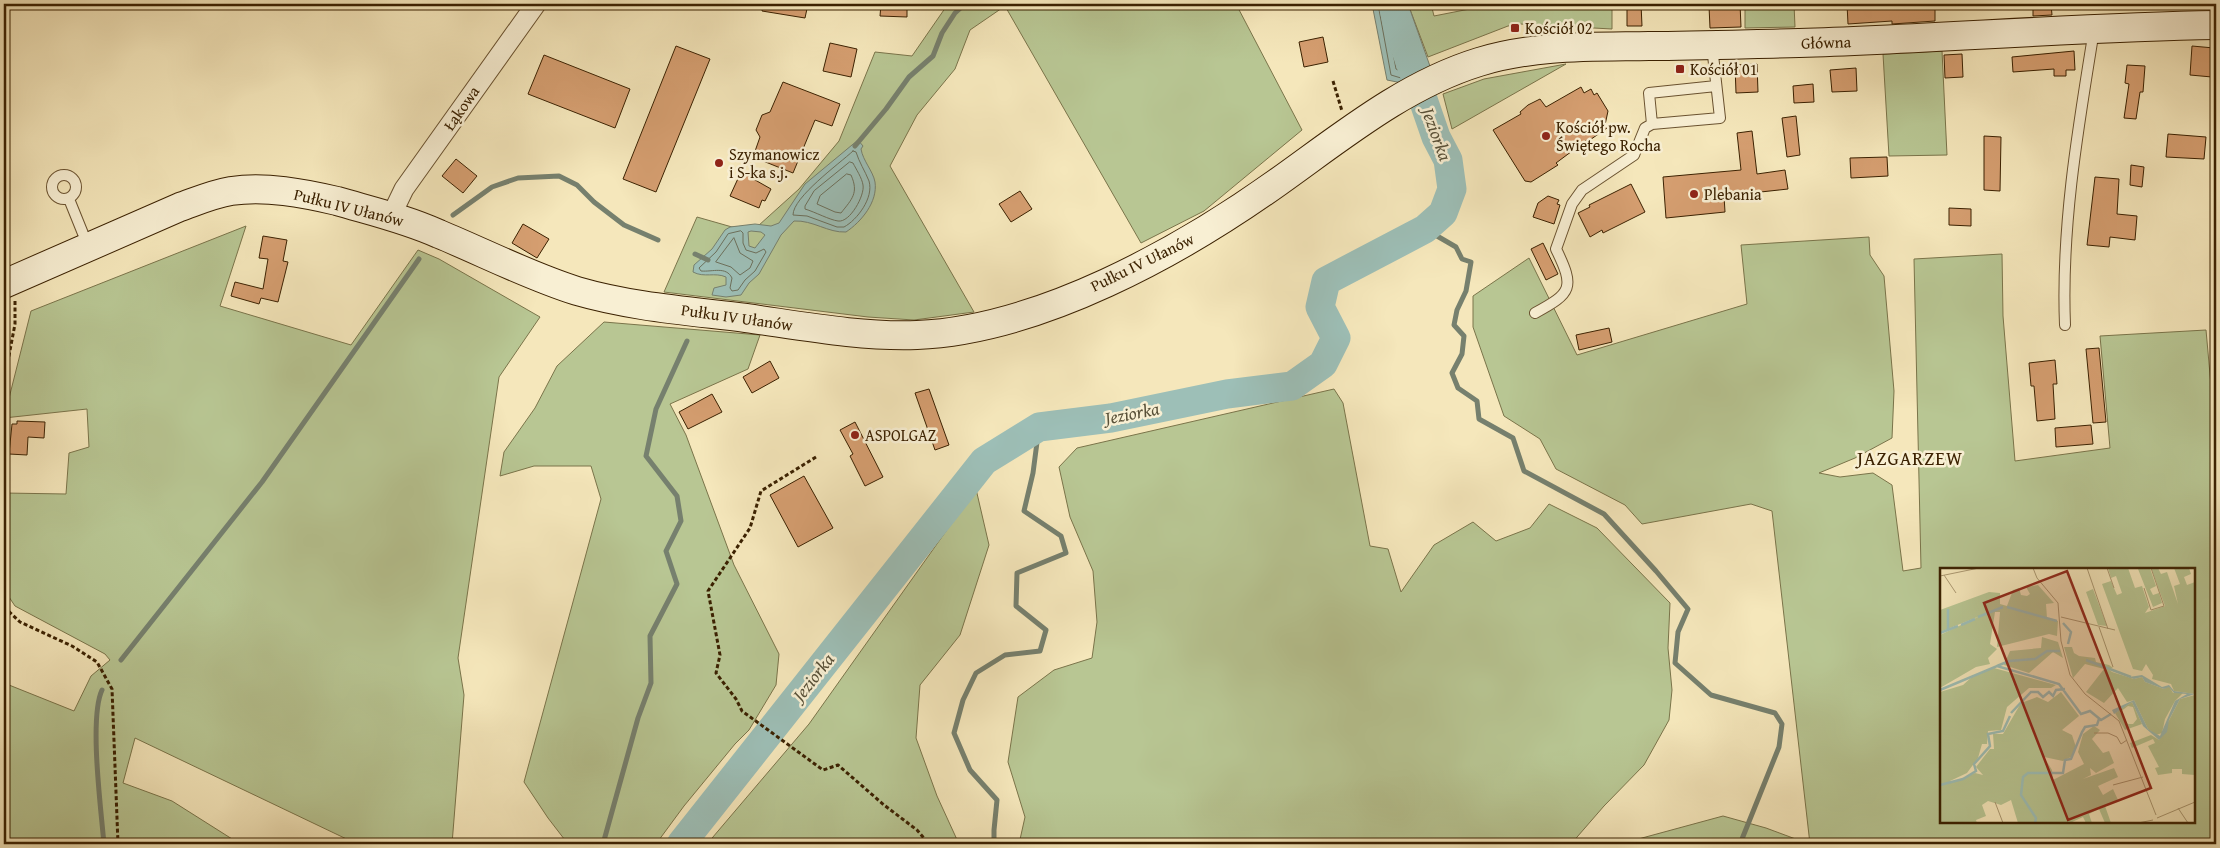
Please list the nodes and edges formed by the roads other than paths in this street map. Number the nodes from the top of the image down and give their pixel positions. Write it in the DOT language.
graph roads {
  1 [pos="536,4"];
  2 [pos="2215,22"];
  3 [pos="2094,29"];
  4 [pos="1712,45"];
  5 [pos="1440,78"];
  6 [pos="1716,86"];
  7 [pos="1652,124"];
  8 [pos="69,199"];
  9 [pos="391,216"];
  10 [pos="88,247"];
  11 [pos="8,282"];
  12 [pos="1535,313"];
  13 [pos="2064,326"];
  1 -- 9 [label="street, Łąkowa"];
  2 -- 3 [label="street, Główna"];
  3 -- 4 [label="street, Główna"];
  3 -- 13 [label="lane"];
  4 -- 5 [label="street, Główna"];
  4 -- 6 [label="lane"];
  5 -- 9 [label="street, Pułku IV Ułanów"];
  6 -- 7 [label="lane"];
  6 -- 7 [label="lane"];
  7 -- 12 [label="lane"];
  8 -- 10 [label="lane"];
  9 -- 10 [label="street, Pułku IV Ułanów"];
  10 -- 11 [label="street, Pułku IV Ułanów"];
}
